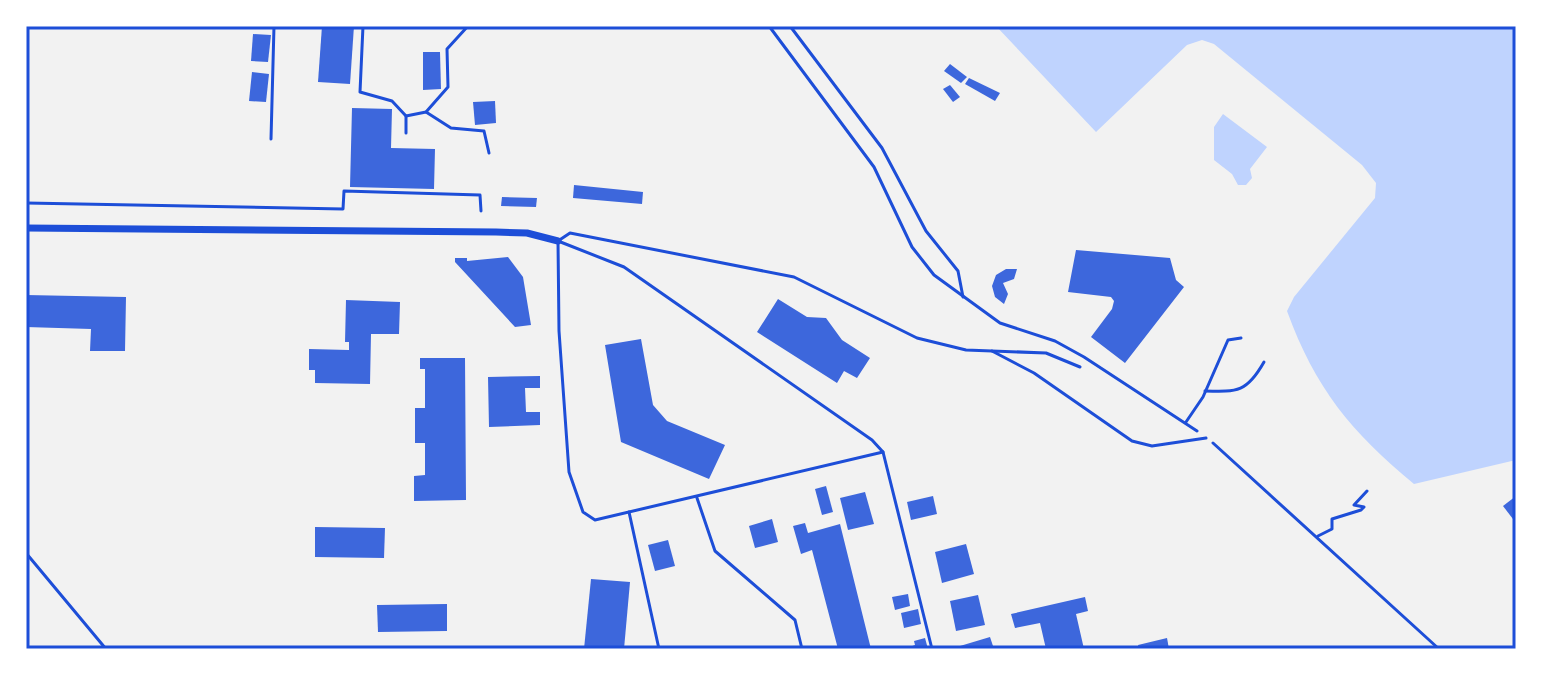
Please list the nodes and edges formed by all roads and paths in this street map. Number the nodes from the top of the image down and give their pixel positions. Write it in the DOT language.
graph roads {
  1 [pos="274,26"];
  2 [pos="363,26"];
  3 [pos="468,26"];
  4 [pos="769,26"];
  5 [pos="790,26"];
  6 [pos="426,112"];
  7 [pos="406,116"];
  8 [pos="406,133"];
  9 [pos="271,139"];
  10 [pos="489,153"];
  11 [pos="26,203"];
  12 [pos="481,211"];
  13 [pos="26,228"];
  14 [pos="558,241"];
  15 [pos="963,298"];
  16 [pos="1241,338"];
  17 [pos="988,350"];
  18 [pos="1264,362"];
  19 [pos="1080,367"];
  20 [pos="1205,391"];
  21 [pos="1186,422"];
  22 [pos="1206,438"];
  23 [pos="883,452"];
  24 [pos="1367,491"];
  25 [pos="697,498"];
  26 [pos="629,512"];
  27 [pos="1318,536"];
  28 [pos="26,553"];
  29 [pos="106,649"];
  30 [pos="659,649"];
  31 [pos="802,649"];
  32 [pos="932,649"];
  33 [pos="1439,649"];
  1 -- 9 [label="path"];
  2 -- 7 [label="path"];
  3 -- 6 [label="path"];
  4 -- 15 [label="path"];
  5 -- 15 [label="path"];
  6 -- 7 [label="path"];
  6 -- 10 [label="path"];
  7 -- 8 [label="path"];
  11 -- 12 [label="path"];
  13 -- 14 [label="street"];
  14 -- 17 [label="lane"];
  14 -- 23 [label="lane"];
  14 -- 26 [label="lane"];
  15 -- 21 [label="path"];
  16 -- 20 [label="path"];
  17 -- 19 [label="lane"];
  17 -- 22 [label="lane"];
  18 -- 20 [label="path"];
  20 -- 21 [label="path"];
  21 -- 22 [label="path"];
  22 -- 27 [label="path"];
  23 -- 25 [label="lane"];
  23 -- 32 [label="lane"];
  24 -- 27 [label="path"];
  25 -- 26 [label="lane"];
  25 -- 31 [label="lane"];
  26 -- 30 [label="lane"];
  27 -- 33 [label="path"];
  28 -- 29 [label="lane"];
}
